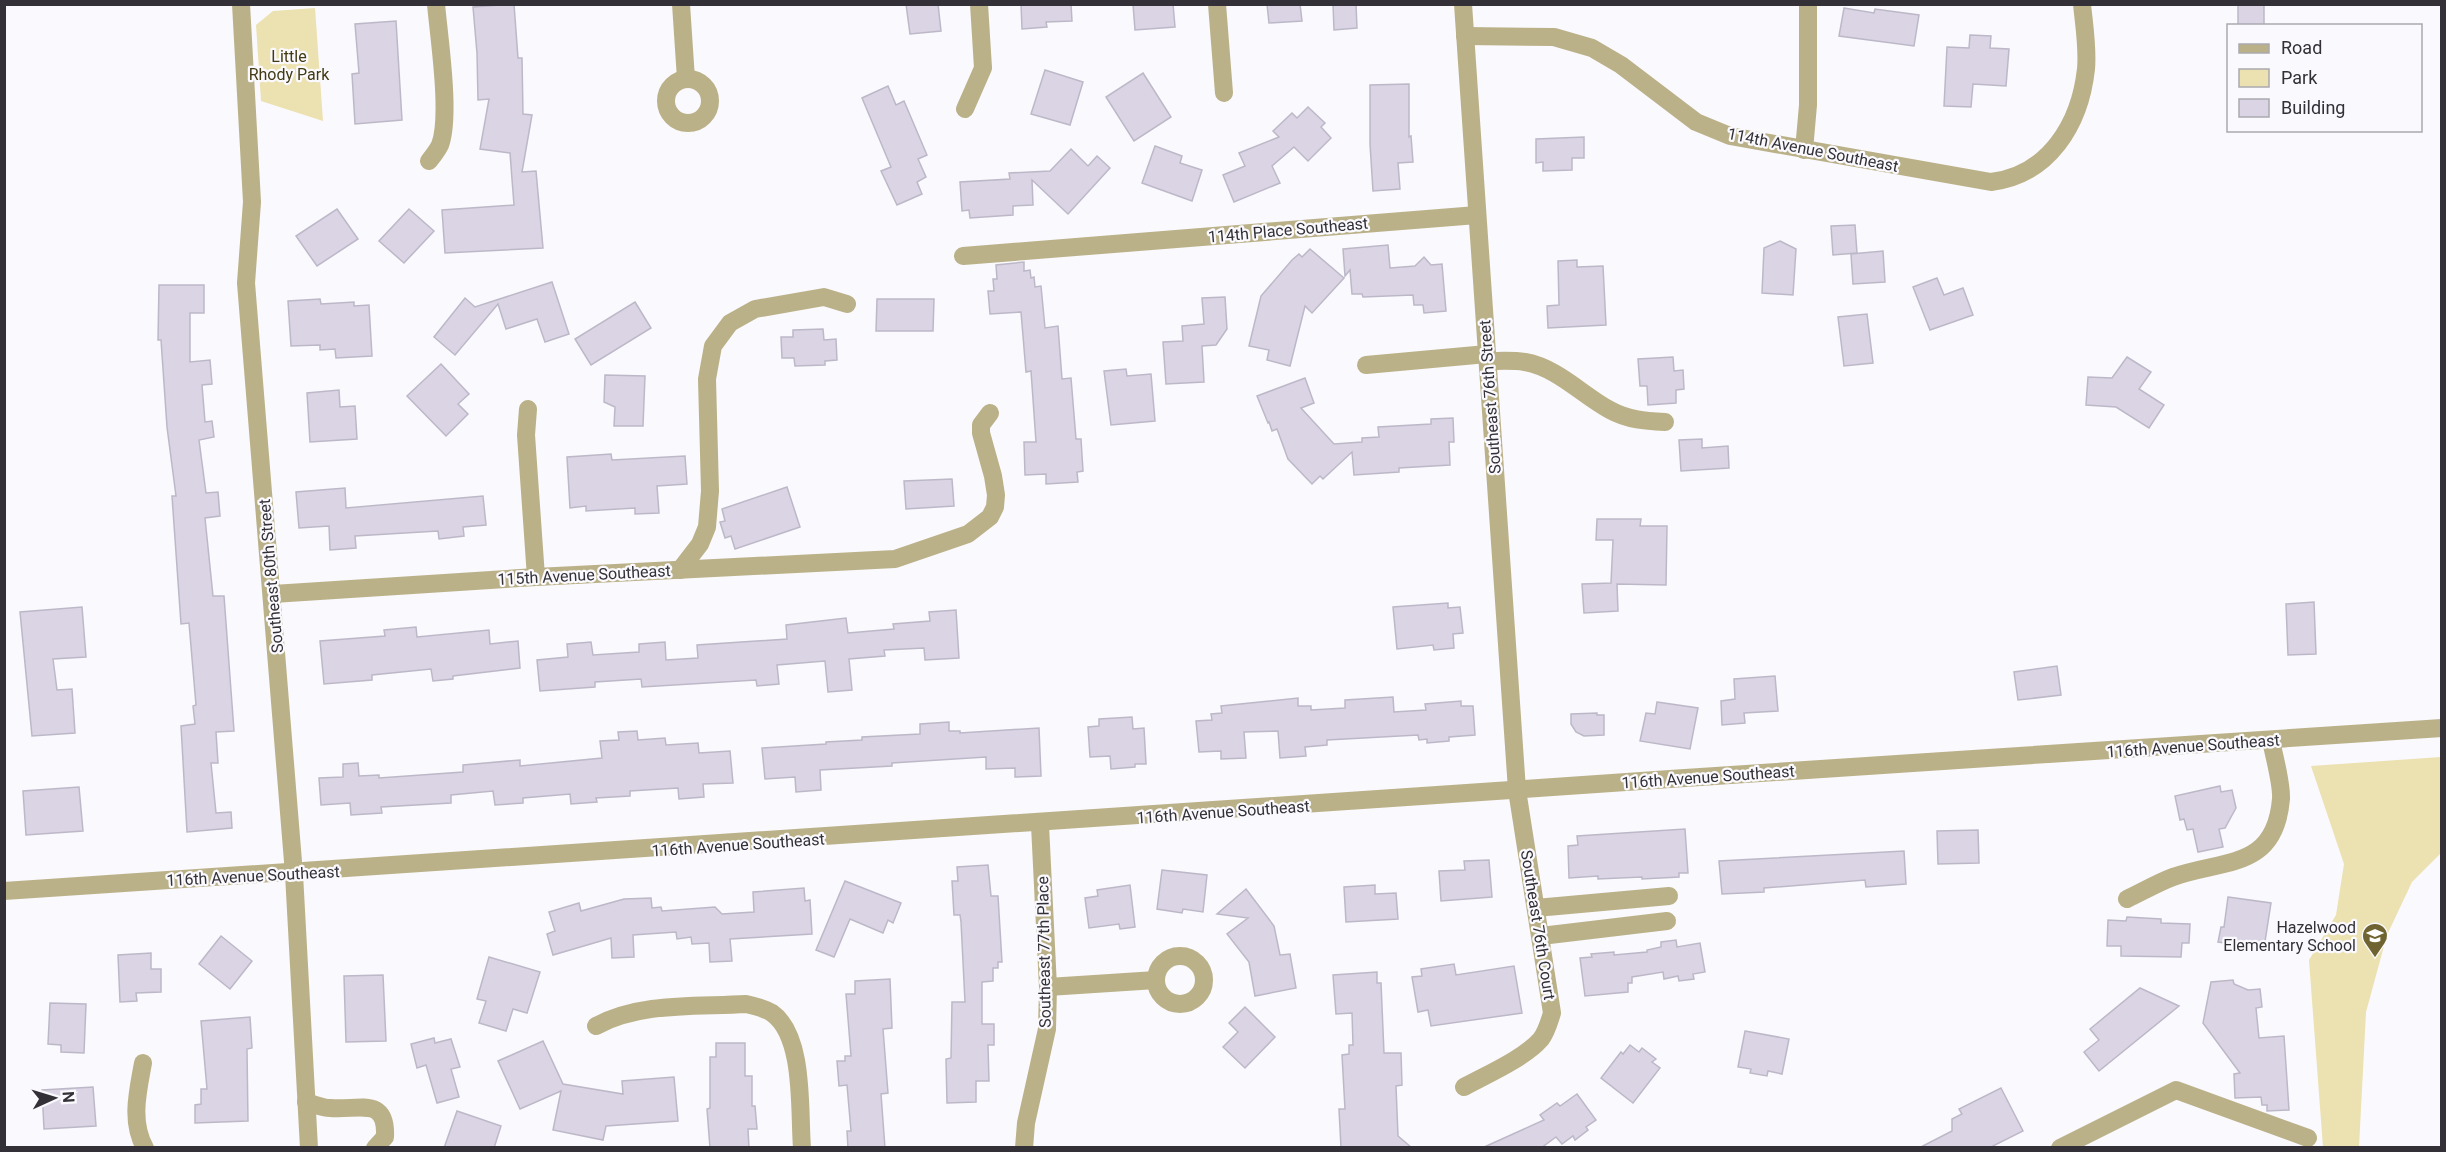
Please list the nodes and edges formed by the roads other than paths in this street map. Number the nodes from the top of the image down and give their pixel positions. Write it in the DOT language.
graph roads {
  1 [pos="241,4"];
  2 [pos="436,4"];
  3 [pos="681,4"];
  4 [pos="979,4"];
  5 [pos="1217,4"];
  6 [pos="1463,4"];
  7 [pos="1808,4"];
  8 [pos="2082,4"];
  9 [pos="1465,36"];
  10 [pos="687,79"];
  11 [pos="1224,93"];
  12 [pos="965,109"];
  13 [pos="1804,150"];
  14 [pos="429,161"];
  15 [pos="1477,215"];
  16 [pos="963,256"];
  17 [pos="847,304"];
  18 [pos="1487,358"];
  19 [pos="1366,365"];
  20 [pos="528,409"];
  21 [pos="990,413"];
  22 [pos="1665,422"];
  23 [pos="680,570"];
  24 [pos="536,577"];
  25 [pos="273,594"];
  26 [pos="2442,728"];
  27 [pos="2271,740"];
  28 [pos="1517,790"];
  29 [pos="1040,825"];
  30 [pos="294,874"];
  31 [pos="4,891"];
  32 [pos="1669,896"];
  33 [pos="2127,899"];
  34 [pos="1536,908"];
  35 [pos="1667,921"];
  36 [pos="1541,936"];
  37 [pos="1156,980"];
  38 [pos="1048,987"];
  39 [pos="596,1026"];
  40 [pos="143,1063"];
  41 [pos="1464,1088"];
  42 [pos="306,1102"];
  43 [pos="2308,1138"];
  44 [pos="2064,1146"];
  45 [pos="145,1148"];
  46 [pos="309,1148"];
  47 [pos="375,1148"];
  48 [pos="802,1148"];
  49 [pos="1024,1148"];
  1 -- 25 [label="street, Southeast 80th Street"];
  2 -- 14 [label="street"];
  3 -- 10 [label="street"];
  4 -- 12 [label="street"];
  5 -- 11 [label="street"];
  6 -- 9 [label="street, Southeast 76th Street"];
  7 -- 13 [label="street"];
  8 -- 13 [label="street, 114th Avenue Southeast"];
  9 -- 13 [label="street, 114th Avenue Southeast"];
  9 -- 15 [label="street, Southeast 76th Street"];
  15 -- 16 [label="street, 114th Place Southeast"];
  15 -- 18 [label="street, Southeast 76th Street"];
  17 -- 23 [label="street"];
  18 -- 19 [label="street"];
  18 -- 22 [label="street"];
  18 -- 28 [label="street, Southeast 76th Street"];
  20 -- 24 [label="street"];
  21 -- 23 [label="street, 115th Avenue Southeast"];
  23 -- 24 [label="street, 115th Avenue Southeast"];
  24 -- 25 [label="street, 115th Avenue Southeast"];
  25 -- 30 [label="street, Southeast 80th Street"];
  26 -- 27 [label="street, 116th Avenue Southeast"];
  27 -- 28 [label="street, 116th Avenue Southeast"];
  27 -- 33 [label="street"];
  28 -- 29 [label="street, 116th Avenue Southeast"];
  28 -- 34 [label="street, Southeast 76th Court"];
  29 -- 30 [label="street, 116th Avenue Southeast"];
  29 -- 38 [label="street, Southeast 77th Place"];
  30 -- 31 [label="street, 116th Avenue Southeast"];
  30 -- 42 [label="street, Southeast 80th Street"];
  32 -- 34 [label="street"];
  34 -- 36 [label="street, Southeast 76th Court"];
  35 -- 36 [label="street"];
  36 -- 41 [label="street, Southeast 76th Court"];
  37 -- 38 [label="street"];
  38 -- 49 [label="street, Southeast 77th Place"];
  39 -- 48 [label="street"];
  40 -- 45 [label="street"];
  42 -- 46 [label="street, Southeast 80th Street"];
  42 -- 47 [label="street"];
  43 -- 44 [label="street"];
}
